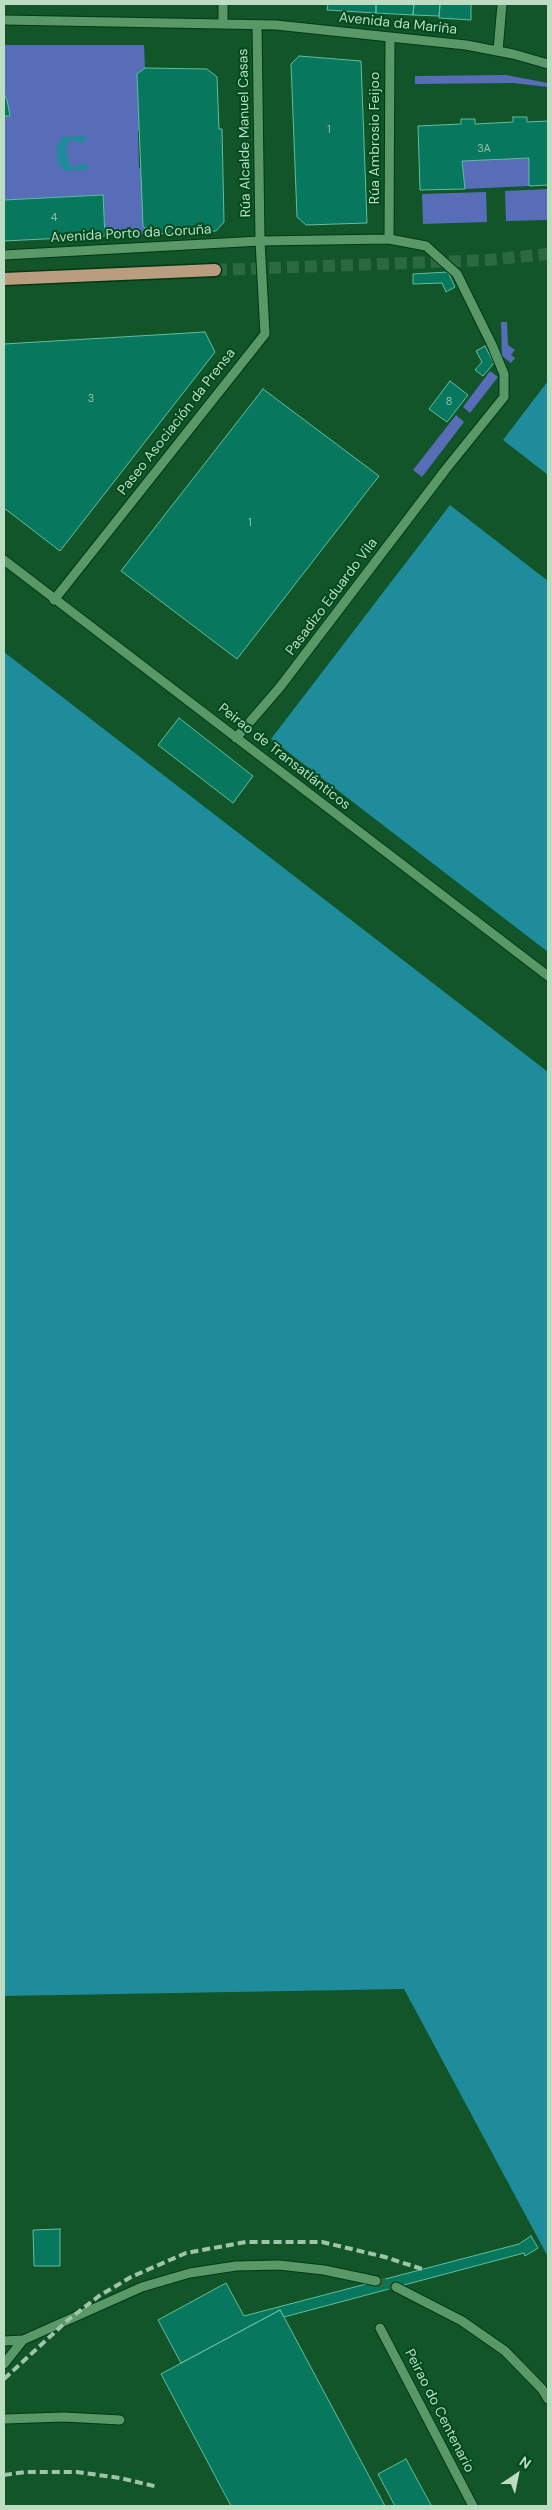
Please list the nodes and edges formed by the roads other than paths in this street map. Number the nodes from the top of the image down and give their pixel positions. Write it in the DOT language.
graph roads {
  1 [pos="223,4"];
  2 [pos="502,4"];
  3 [pos="4,20"];
  4 [pos="223,24"];
  5 [pos="257,25"];
  6 [pos="390,38"];
  7 [pos="498,51"];
  8 [pos="548,64"];
  9 [pos="389,239"];
  10 [pos="260,241"];
  11 [pos="4,255"];
  12 [pos="215,270"];
  13 [pos="4,279"];
  14 [pos="4,560"];
  15 [pos="54,600"];
  16 [pos="236,738"];
  17 [pos="548,976"];
  18 [pos="376,2281"];
  19 [pos="396,2287"];
  20 [pos="380,2328"];
  21 [pos="23,2340"];
  22 [pos="4,2341"];
  23 [pos="4,2364"];
  24 [pos="548,2399"];
  25 [pos="4,2419"];
  26 [pos="120,2420"];
  27 [pos="472,2506"];
  1 -- 4 [label="street"];
  2 -- 7 [label="street"];
  3 -- 4 [label="street, Avenida da Mariña"];
  4 -- 5 [label="street, Avenida da Mariña"];
  5 -- 6 [label="street, Avenida da Mariña"];
  5 -- 10 [label="street, Rúa Alcalde Manuel Casas"];
  6 -- 7 [label="street, Avenida da Mariña"];
  6 -- 9 [label="street, Rúa Ambrosio Feijoo"];
  7 -- 8 [label="street, Avenida da Mariña"];
  9 -- 10 [label="street, Avenida Porto da Coruña"];
  9 -- 16 [label="street, Pasadizo Eduardo Vila"];
  10 -- 11 [label="street, Avenida Porto da Coruña"];
  10 -- 15 [label="street, Paseo Asociación da Prensa"];
  12 -- 13 [label="main road"];
  14 -- 15 [label="street, Peirao de Transatlánticos"];
  15 -- 16 [label="street, Peirao de Transatlánticos"];
  16 -- 17 [label="street, Peirao de Transatlánticos"];
  18 -- 21 [label="street"];
  19 -- 24 [label="street"];
  20 -- 27 [label="street, Peirao do Centenario"];
  21 -- 22 [label="street"];
  21 -- 23 [label="street"];
  25 -- 26 [label="street"];
}
